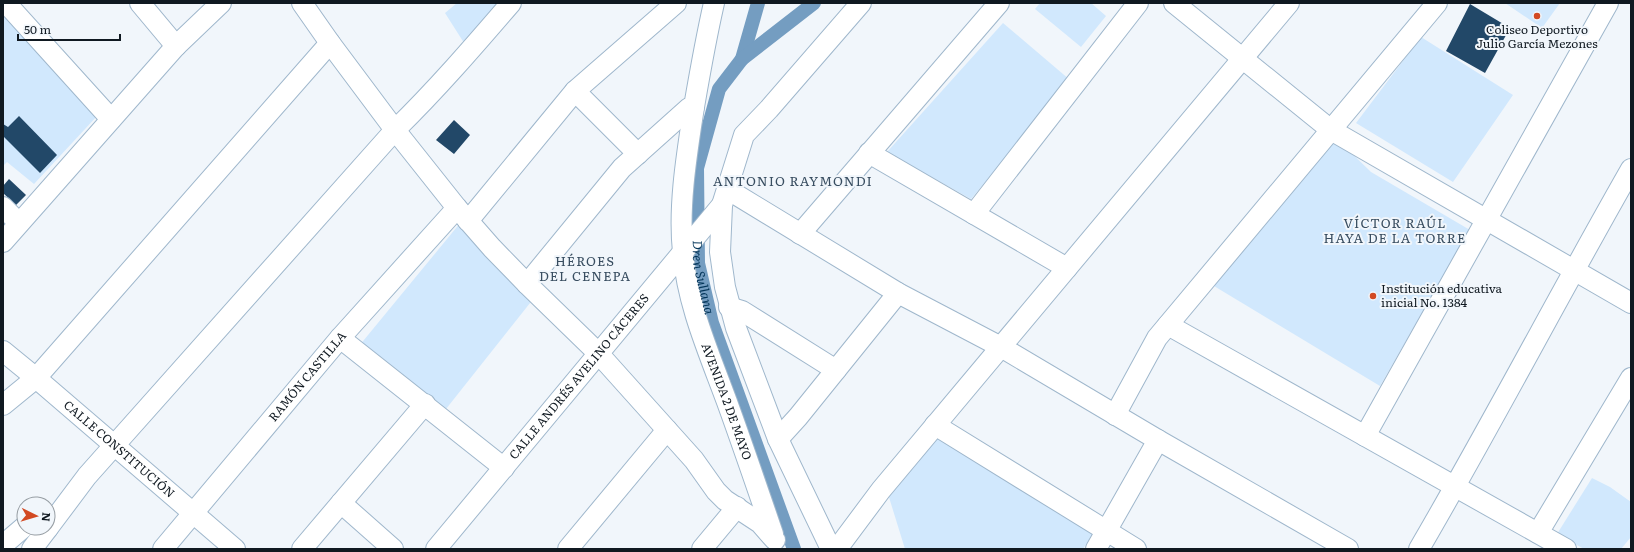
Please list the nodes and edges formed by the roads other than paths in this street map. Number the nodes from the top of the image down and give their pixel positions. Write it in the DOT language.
graph roads {
  1 [pos="6,3"];
  2 [pos="140,3"];
  3 [pos="220,3"];
  4 [pos="302,3"];
  5 [pos="512,3"];
  6 [pos="676,3"];
  7 [pos="701,3"];
  8 [pos="714,3"];
  9 [pos="861,3"];
  10 [pos="998,3"];
  11 [pos="1138,3"];
  12 [pos="1174,3"];
  13 [pos="1288,3"];
  14 [pos="1437,3"];
  15 [pos="1608,3"];
  16 [pos="706,38"];
  17 [pos="330,43"];
  18 [pos="176,46"];
  19 [pos="1243,58"];
  20 [pos="575,90"];
  21 [pos="694,107"];
  22 [pos="111,119"];
  23 [pos="395,130"];
  24 [pos="1331,130"];
  25 [pos="869,153"];
  26 [pos="638,154"];
  27 [pos="1631,170"];
  28 [pos="721,203"];
  29 [pos="3,207"];
  30 [pos="463,214"];
  31 [pos="974,214"];
  32 [pos="1486,219"];
  33 [pos="19,223"];
  34 [pos="800,234"];
  35 [pos="3,242"];
  36 [pos="686,248"];
  37 [pos="1067,268"];
  38 [pos="1574,270"];
  39 [pos="527,284"];
  40 [pos="898,292"];
  41 [pos="1631,303"];
  42 [pos="729,307"];
  43 [pos="1168,325"];
  44 [pos="340,338"];
  45 [pos="1001,347"];
  46 [pos="3,351"];
  47 [pos="598,353"];
  48 [pos="836,370"];
  49 [pos="36,378"];
  50 [pos="1631,378"];
  51 [pos="425,404"];
  52 [pos="3,405"];
  53 [pos="1115,415"];
  54 [pos="936,425"];
  55 [pos="667,430"];
  56 [pos="1364,436"];
  57 [pos="778,439"];
  58 [pos="1158,440"];
  59 [pos="114,445"];
  60 [pos="504,468"];
  61 [pos="87,476"];
  62 [pos="1456,486"];
  63 [pos="56,501"];
  64 [pos="341,503"];
  65 [pos="737,507"];
  66 [pos="193,513"];
  67 [pos="56,517"];
  68 [pos="1107,531"];
  69 [pos="1538,533"];
  70 [pos="16,534"];
  71 [pos="42,536"];
  72 [pos="777,544"];
  73 [pos="3,545"];
  74 [pos="32,549"];
  75 [pos="163,549"];
  76 [pos="235,549"];
  77 [pos="302,549"];
  78 [pos="394,549"];
  79 [pos="436,549"];
  80 [pos="568,549"];
  81 [pos="702,549"];
  82 [pos="831,549"];
  83 [pos="837,549"];
  84 [pos="1096,549"];
  85 [pos="1136,549"];
  86 [pos="1348,549"];
  87 [pos="1419,549"];
  88 [pos="1566,549"];
  1 -- 22 [label="street"];
  2 -- 18 [label="street"];
  3 -- 18 [label="street"];
  4 -- 17 [label="street"];
  5 -- 23 [label="street"];
  6 -- 20 [label="street, RAMÓN CASTILLA"];
  7 -- 16 [label="street"];
  8 -- 16 [label="street"];
  9 -- 28 [label="street"];
  10 -- 25 [label="street"];
  11 -- 31 [label="street"];
  12 -- 19 [label="street"];
  13 -- 19 [label="street"];
  14 -- 24 [label="street"];
  15 -- 32 [label="street"];
  16 -- 21 [label="street, AVENIDA 2 DE MAYO"];
  17 -- 23 [label="street"];
  17 -- 49 [label="street"];
  18 -- 22 [label="street"];
  19 -- 24 [label="street"];
  19 -- 37 [label="street"];
  20 -- 26 [label="street"];
  20 -- 30 [label="street, RAMÓN CASTILLA"];
  21 -- 26 [label="street"];
  21 -- 36 [label="street, AVENIDA 2 DE MAYO"];
  22 -- 33 [label="street"];
  23 -- 30 [label="street"];
  23 -- 59 [label="street"];
  24 -- 32 [label="street"];
  24 -- 43 [label="street"];
  25 -- 31 [label="street"];
  25 -- 34 [label="street"];
  26 -- 39 [label="street"];
  27 -- 38 [label="street"];
  28 -- 34 [label="street"];
  28 -- 36 [label="street, CALLE ANDRÉS AVELINO CÁCERES"];
  28 -- 42 [label="street"];
  29 -- 33 [label="street"];
  30 -- 39 [label="street"];
  30 -- 44 [label="street, RAMÓN CASTILLA"];
  31 -- 37 [label="street"];
  32 -- 38 [label="street"];
  32 -- 56 [label="street"];
  33 -- 35 [label="street"];
  34 -- 40 [label="street"];
  36 -- 47 [label="street, CALLE ANDRÉS AVELINO CÁCERES"];
  36 -- 72 [label="street, AVENIDA 2 DE MAYO"];
  37 -- 45 [label="street"];
  38 -- 41 [label="street"];
  38 -- 62 [label="street"];
  39 -- 47 [label="street"];
  40 -- 45 [label="street"];
  40 -- 48 [label="street"];
  42 -- 48 [label="street"];
  42 -- 57 [label="street"];
  43 -- 53 [label="street"];
  43 -- 56 [label="street"];
  44 -- 51 [label="street"];
  44 -- 66 [label="street, RAMÓN CASTILLA"];
  45 -- 53 [label="street"];
  45 -- 54 [label="street"];
  46 -- 49 [label="street, CALLE CONSTITUCIÓN"];
  47 -- 55 [label="street"];
  47 -- 60 [label="street, CALLE ANDRÉS AVELINO CÁCERES"];
  48 -- 57 [label="street"];
  49 -- 52 [label="street"];
  49 -- 59 [label="street, CALLE CONSTITUCIÓN"];
  50 -- 69 [label="street"];
  51 -- 60 [label="street"];
  51 -- 64 [label="street"];
  53 -- 58 [label="street"];
  54 -- 68 [label="street"];
  54 -- 83 [label="street"];
  55 -- 65 [label="street"];
  55 -- 80 [label="street"];
  56 -- 62 [label="street"];
  57 -- 82 [label="street"];
  58 -- 68 [label="street"];
  58 -- 86 [label="street"];
  59 -- 61 [label="street"];
  59 -- 66 [label="street, CALLE CONSTITUCIÓN"];
  60 -- 79 [label="street, CALLE ANDRÉS AVELINO CÁCERES"];
  61 -- 63 [label="street"];
  61 -- 67 [label="street"];
  62 -- 69 [label="street"];
  62 -- 87 [label="street"];
  64 -- 77 [label="street"];
  64 -- 78 [label="street"];
  65 -- 72 [label="street"];
  65 -- 81 [label="street"];
  66 -- 75 [label="street, RAMÓN CASTILLA"];
  66 -- 76 [label="street, CALLE CONSTITUCIÓN"];
  68 -- 84 [label="street"];
  68 -- 85 [label="street"];
  69 -- 88 [label="street"];
  70 -- 73 [label="street"];
  71 -- 74 [label="street"];
}
